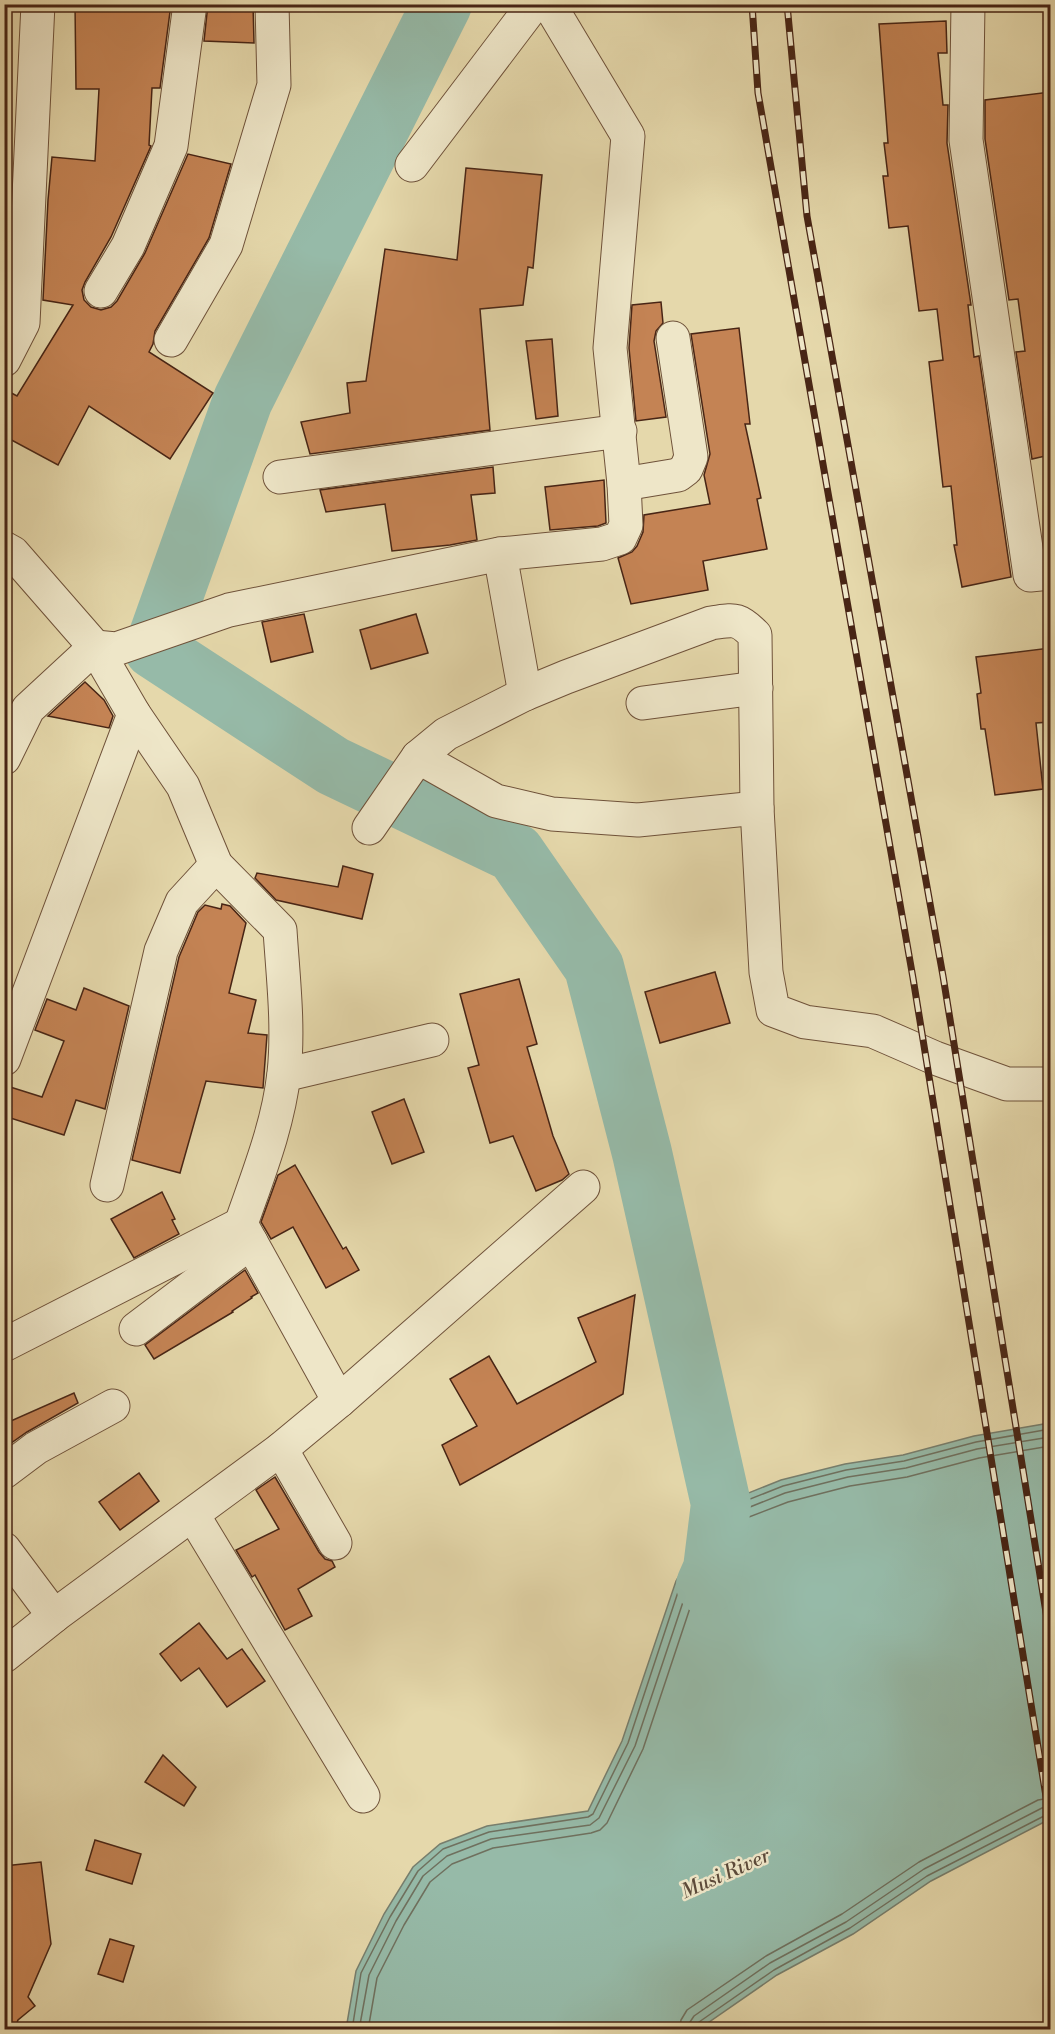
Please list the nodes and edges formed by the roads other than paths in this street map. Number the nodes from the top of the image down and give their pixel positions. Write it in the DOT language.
graph roads {
  1 [pos="38,4"];
  2 [pos="190,4"];
  3 [pos="272,4"];
  4 [pos="534,4"];
  5 [pos="549,4"];
  6 [pos="968,4"];
  7 [pos="412,165"];
  8 [pos="101,291"];
  9 [pos="673,338"];
  10 [pos="171,340"];
  11 [pos="4,360"];
  12 [pos="620,431"];
  13 [pos="280,477"];
  14 [pos="624,484"];
  15 [pos="4,548"];
  16 [pos="500,554"];
  17 [pos="1050,573"];
  18 [pos="105,648"];
  19 [pos="756,688"];
  20 [pos="525,694"];
  21 [pos="643,703"];
  22 [pos="134,714"];
  23 [pos="418,757"];
  24 [pos="4,758"];
  25 [pos="757,808"];
  26 [pos="369,828"];
  27 [pos="216,865"];
  28 [pos="432,1040"];
  29 [pos="4,1059"];
  30 [pos="284,1075"];
  31 [pos="1050,1084"];
  32 [pos="107,1185"];
  33 [pos="583,1187"];
  34 [pos="246,1233"];
  35 [pos="136,1329"];
  36 [pos="4,1345"];
  37 [pos="339,1401"];
  38 [pos="113,1406"];
  39 [pos="281,1449"];
  40 [pos="4,1472"];
  41 [pos="193,1515"];
  42 [pos="335,1543"];
  43 [pos="4,1550"];
  44 [pos="54,1616"];
  45 [pos="4,1656"];
  46 [pos="363,1796"];
  1 -- 11 [label="street"];
  2 -- 8 [label="street"];
  3 -- 10 [label="street"];
  4 -- 7 [label="street"];
  5 -- 12 [label="street"];
  6 -- 17 [label="street"];
  9 -- 14 [label="street"];
  12 -- 13 [label="street"];
  12 -- 14 [label="street"];
  14 -- 16 [label="street"];
  15 -- 18 [label="street"];
  16 -- 18 [label="street"];
  16 -- 20 [label="street"];
  18 -- 22 [label="street"];
  18 -- 24 [label="street"];
  19 -- 20 [label="street"];
  19 -- 21 [label="street"];
  19 -- 25 [label="street"];
  20 -- 23 [label="street"];
  22 -- 27 [label="street"];
  22 -- 29 [label="street"];
  23 -- 25 [label="street"];
  23 -- 26 [label="street"];
  25 -- 31 [label="street"];
  27 -- 30 [label="street"];
  27 -- 32 [label="street"];
  28 -- 30 [label="street"];
  30 -- 34 [label="street"];
  33 -- 37 [label="street"];
  34 -- 35 [label="street"];
  34 -- 36 [label="street"];
  34 -- 37 [label="street"];
  37 -- 39 [label="street"];
  38 -- 40 [label="street"];
  39 -- 41 [label="street"];
  39 -- 42 [label="street"];
  41 -- 44 [label="street"];
  41 -- 46 [label="street"];
  43 -- 44 [label="street"];
  44 -- 45 [label="street"];
}
